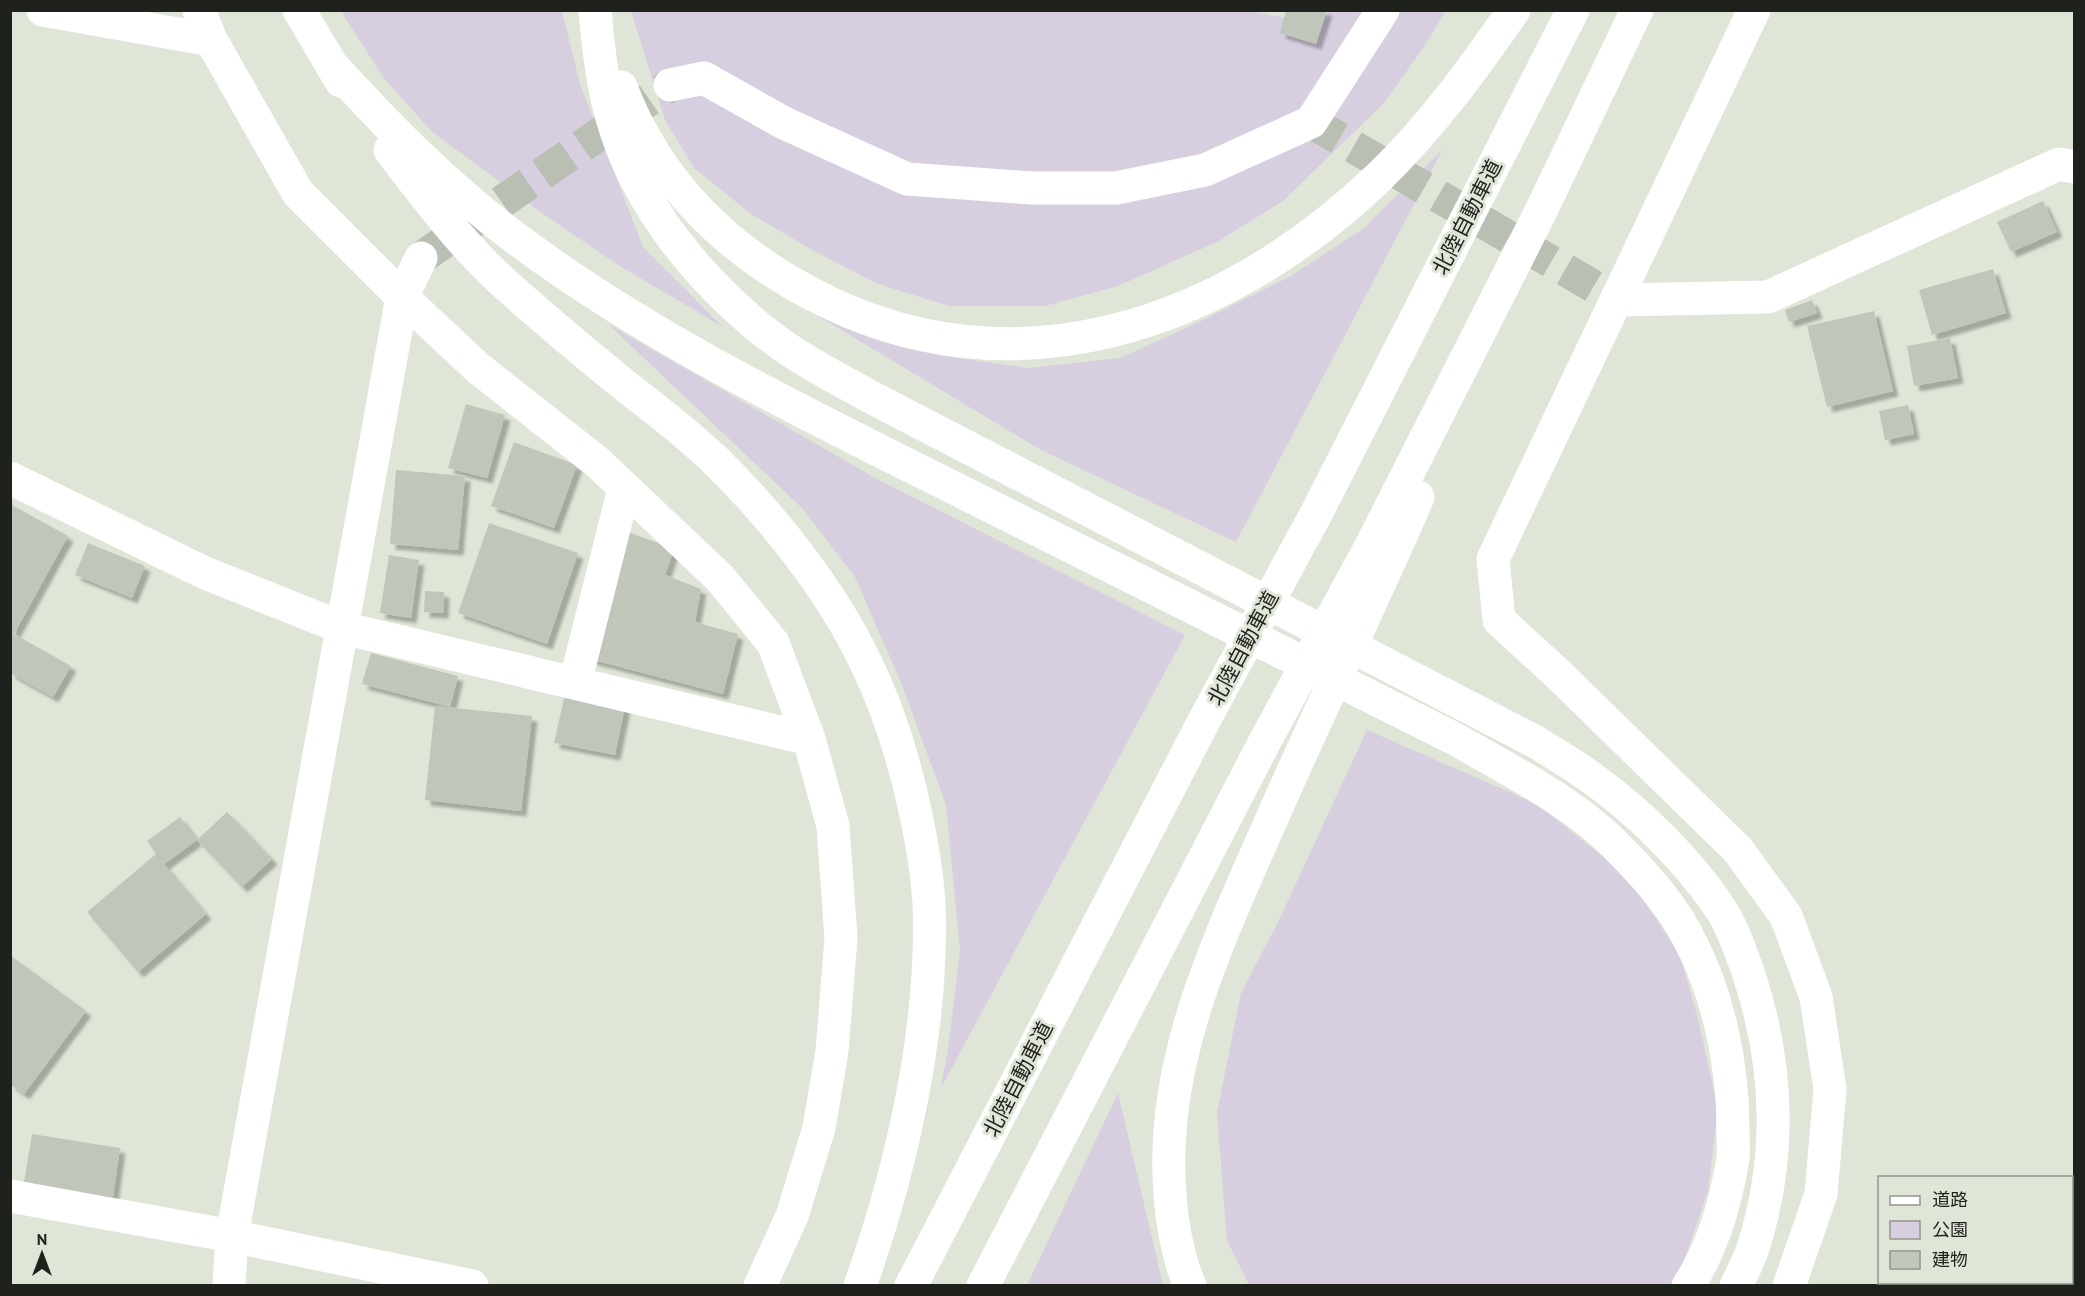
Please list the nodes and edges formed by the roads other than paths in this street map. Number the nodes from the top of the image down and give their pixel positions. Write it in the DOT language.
graph roads {
  1 [pos="43,10"];
  2 [pos="299,10"];
  3 [pos="595,10"];
  4 [pos="599,10"];
  5 [pos="1383,10"];
  6 [pos="1514,10"];
  7 [pos="1573,10"];
  8 [pos="1638,10"];
  9 [pos="1754,10"];
  10 [pos="205,25"];
  11 [pos="330,63"];
  12 [pos="670,85"];
  13 [pos="2074,167"];
  14 [pos="421,258"];
  15 [pos="402,297"];
  16 [pos="1617,300"];
  17 [pos="10,478"];
  18 [pos="624,489"];
  19 [pos="1384,545"];
  20 [pos="344,628"];
  21 [pos="575,683"];
  22 [pos="809,739"];
  23 [pos="10,1196"];
  24 [pos="232,1236"];
  25 [pos="229,1286"];
  26 [pos="472,1286"];
  27 [pos="760,1286"];
  28 [pos="860,1286"];
  29 [pos="911,1286"];
  30 [pos="982,1286"];
  31 [pos="1190,1286"];
  32 [pos="1688,1286"];
  33 [pos="1736,1286"];
  34 [pos="1789,1286"];
  1 -- 10 [label="main road"];
  2 -- 11 [label="main road"];
  3 -- 33 [label="main road"];
  4 -- 6 [label="main road"];
  5 -- 12 [label="main road"];
  7 -- 29 [label="main road, 北陸自動車道"];
  8 -- 19 [label="main road"];
  9 -- 16 [label="main road"];
  10 -- 15 [label="main road"];
  11 -- 28 [label="main road"];
  11 -- 32 [label="main road"];
  13 -- 16 [label="main road"];
  14 -- 15 [label="main road"];
  15 -- 18 [label="main road"];
  15 -- 20 [label="main road"];
  16 -- 34 [label="main road"];
  17 -- 20 [label="main road"];
  18 -- 21 [label="main road"];
  18 -- 22 [label="main road"];
  19 -- 30 [label="main road"];
  19 -- 31 [label="main road"];
  20 -- 21 [label="main road"];
  20 -- 24 [label="main road"];
  21 -- 22 [label="main road"];
  22 -- 27 [label="main road"];
  23 -- 24 [label="main road"];
  24 -- 25 [label="main road"];
  24 -- 26 [label="main road"];
}
